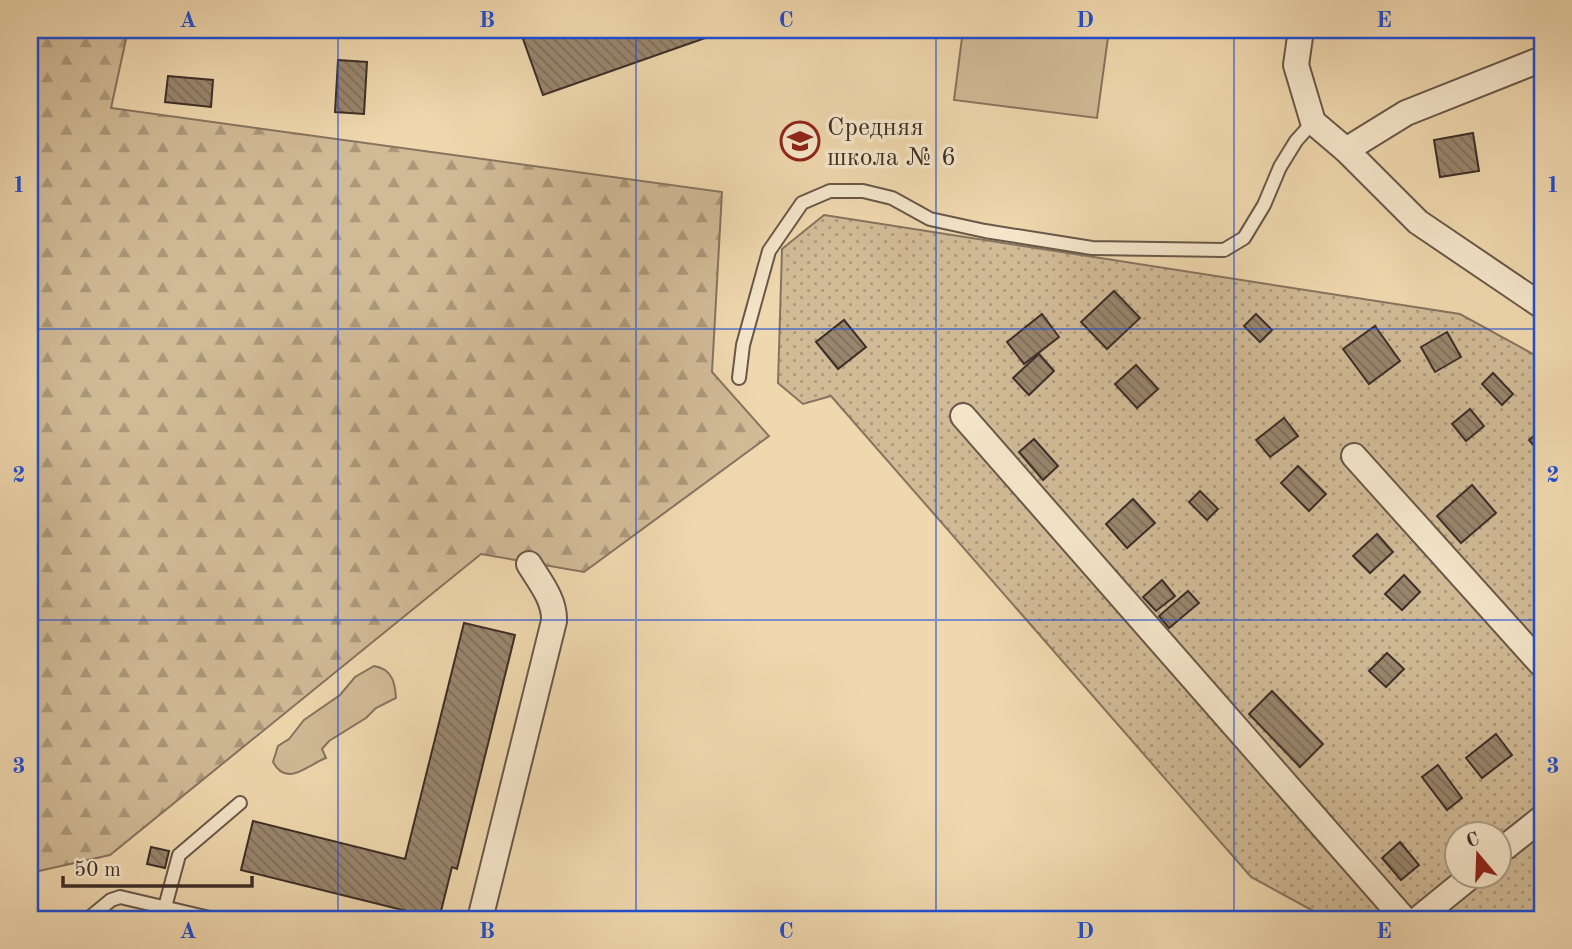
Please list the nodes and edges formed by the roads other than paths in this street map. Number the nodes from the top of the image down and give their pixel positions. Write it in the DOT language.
graph roads {
  1 [pos="1301,30"];
  2 [pos="1542,59"];
  3 [pos="1312,122"];
  4 [pos="1346,150"];
  5 [pos="1542,306"];
  6 [pos="739,378"];
  7 [pos="963,416"];
  8 [pos="1354,456"];
  9 [pos="529,564"];
  10 [pos="1542,665"];
  11 [pos="240,803"];
  12 [pos="1542,818"];
  13 [pos="1512,842"];
  14 [pos="1454,890"];
  15 [pos="165,906"];
  16 [pos="88,919"];
  17 [pos="215,919"];
  18 [pos="480,919"];
  19 [pos="1404,919"];
  20 [pos="1418,919"];
  1 -- 3 [label="street"];
  2 -- 4 [label="street"];
  3 -- 4 [label="street"];
  3 -- 6 [label="lane"];
  4 -- 5 [label="street"];
  7 -- 19 [label="street"];
  8 -- 10 [label="street"];
  9 -- 18 [label="street"];
  11 -- 15 [label="lane"];
  12 -- 13 [label="street"];
  14 -- 20 [label="street"];
  15 -- 16 [label="lane"];
  15 -- 17 [label="lane"];
}
